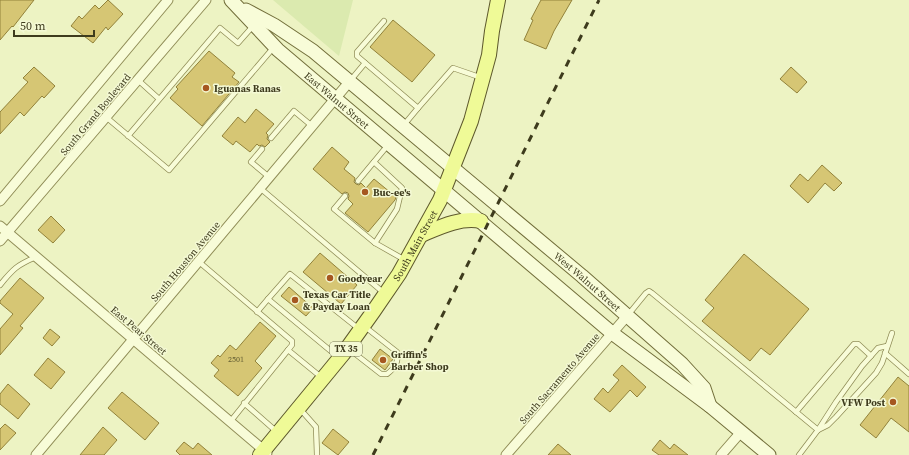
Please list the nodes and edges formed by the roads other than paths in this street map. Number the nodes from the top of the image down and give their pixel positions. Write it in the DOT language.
graph roads {
  1 [pos="168,0"];
  2 [pos="206,0"];
  3 [pos="498,0"];
  4 [pos="234,3"];
  5 [pos="384,20"];
  6 [pos="257,21"];
  7 [pos="275,46"];
  8 [pos="365,63"];
  9 [pos="483,78"];
  10 [pos="138,80"];
  11 [pos="350,81"];
  12 [pos="336,98"];
  13 [pos="159,99"];
  14 [pos="418,108"];
  15 [pos="106,117"];
  16 [pos="312,126"];
  17 [pos="403,126"];
  18 [pos="128,136"];
  19 [pos="271,138"];
  20 [pos="389,143"];
  21 [pos="262,149"];
  22 [pos="374,162"];
  23 [pos="452,166"];
  24 [pos="269,177"];
  25 [pos="358,181"];
  26 [pos="260,188"];
  27 [pos="443,189"];
  28 [pos="345,196"];
  29 [pos="0,201"];
  30 [pos="481,221"];
  31 [pos="0,226"];
  32 [pos="7,233"];
  33 [pos="421,235"];
  34 [pos="0,241"];
  35 [pos="375,243"];
  36 [pos="36,257"];
  37 [pos="406,261"];
  38 [pos="198,262"];
  39 [pos="0,285"];
  40 [pos="385,294"];
  41 [pos="268,299"];
  42 [pos="257,312"];
  43 [pos="628,315"];
  44 [pos="362,328"];
  45 [pos="612,333"];
  46 [pos="892,333"];
  47 [pos="134,339"];
  48 [pos="887,346"];
  49 [pos="288,350"];
  50 [pos="344,353"];
  51 [pos="885,353"];
  52 [pos="871,356"];
  53 [pos="909,374"];
  54 [pos="323,379"];
  55 [pos="244,403"];
  56 [pos="710,406"];
  57 [pos="299,408"];
  58 [pos="796,412"];
  59 [pos="230,422"];
  60 [pos="818,430"];
  61 [pos="741,432"];
  62 [pos="278,433"];
  63 [pos="264,454"];
  64 [pos="36,455"];
  65 [pos="317,455"];
  66 [pos="506,455"];
  67 [pos="721,455"];
  68 [pos="769,455"];
  69 [pos="799,455"];
  1 -- 29 [label="street, South Grand Boulevard"];
  2 -- 10 [label="street, South Grand Boulevard"];
  3 -- 9 [label="main road, South Main Street / TX 35"];
  4 -- 6 [label="street, East Walnut Street"];
  5 -- 8 [label="lane"];
  6 -- 7 [label="street, East Walnut Street"];
  6 -- 11 [label="street, East Walnut Street"];
  6 -- 13 [label="lane"];
  7 -- 12 [label="street, East Walnut Street"];
  7 -- 18 [label="lane"];
  8 -- 11 [label="lane"];
  8 -- 14 [label="lane"];
  9 -- 14 [label="lane"];
  9 -- 23 [label="main road, South Main Street / TX 35"];
  10 -- 13 [label="lane"];
  10 -- 15 [label="street, South Grand Boulevard"];
  11 -- 12 [label="street, South Houston Avenue"];
  11 -- 17 [label="street, East Walnut Street"];
  12 -- 16 [label="street, South Houston Avenue"];
  12 -- 20 [label="street, East Walnut Street"];
  13 -- 18 [label="lane"];
  14 -- 17 [label="lane"];
  15 -- 18 [label="lane"];
  15 -- 32 [label="street, South Grand Boulevard"];
  16 -- 19 [label="lane"];
  16 -- 24 [label="street, South Houston Avenue"];
  17 -- 23 [label="street, East Walnut Street"];
  20 -- 22 [label="lane"];
  20 -- 27 [label="street, East Walnut Street"];
  21 -- 24 [label="lane"];
  22 -- 25 [label="lane"];
  22 -- 35 [label="lane"];
  23 -- 27 [label="main road, South Main Street / TX 35"];
  23 -- 43 [label="street, West Walnut Street"];
  24 -- 26 [label="street, South Houston Avenue"];
  26 -- 38 [label="street, South Houston Avenue"];
  26 -- 40 [label="lane"];
  27 -- 30 [label="street"];
  27 -- 33 [label="main road, South Main Street / TX 35"];
  28 -- 35 [label="lane"];
  30 -- 33 [label="main road"];
  30 -- 45 [label="street"];
  31 -- 32 [label="street, East Pear Street"];
  32 -- 34 [label="street, South Grand Boulevard"];
  32 -- 36 [label="street, East Pear Street"];
  33 -- 37 [label="main road, South Main Street / TX 35"];
  35 -- 37 [label="lane"];
  36 -- 39 [label="lane"];
  36 -- 47 [label="street, East Pear Street"];
  37 -- 40 [label="main road, South Main Street / TX 35"];
  38 -- 42 [label="lane"];
  38 -- 47 [label="street, South Houston Avenue"];
  40 -- 44 [label="main road, South Main Street / TX 35"];
  41 -- 42 [label="lane"];
  41 -- 44 [label="lane"];
  41 -- 50 [label="lane"];
  42 -- 49 [label="lane"];
  43 -- 45 [label="street, South Sacramento Avenue"];
  43 -- 56 [label="street, West Walnut Street"];
  43 -- 58 [label="lane"];
  44 -- 50 [label="main road, South Main Street / TX 35"];
  44 -- 50 [label="lane"];
  45 -- 56 [label="street"];
  45 -- 66 [label="street, South Sacramento Avenue"];
  46 -- 48 [label="lane"];
  47 -- 59 [label="street, East Pear Street"];
  47 -- 64 [label="street, South Houston Avenue"];
  48 -- 51 [label="lane"];
  48 -- 52 [label="lane"];
  49 -- 54 [label="lane"];
  49 -- 55 [label="lane"];
  50 -- 54 [label="main road, South Main Street / TX 35"];
  51 -- 53 [label="lane"];
  51 -- 60 [label="lane"];
  52 -- 58 [label="lane"];
  52 -- 60 [label="lane"];
  54 -- 57 [label="main road, South Main Street / TX 35"];
  55 -- 59 [label="lane"];
  55 -- 62 [label="lane"];
  56 -- 61 [label="street"];
  57 -- 62 [label="main road, South Main Street / TX 35"];
  57 -- 65 [label="lane"];
  58 -- 60 [label="lane"];
  59 -- 63 [label="street, East Pear Street"];
  60 -- 69 [label="lane"];
  61 -- 67 [label="street"];
  61 -- 68 [label="street"];
  62 -- 63 [label="main road, South Main Street / TX 35"];
}
